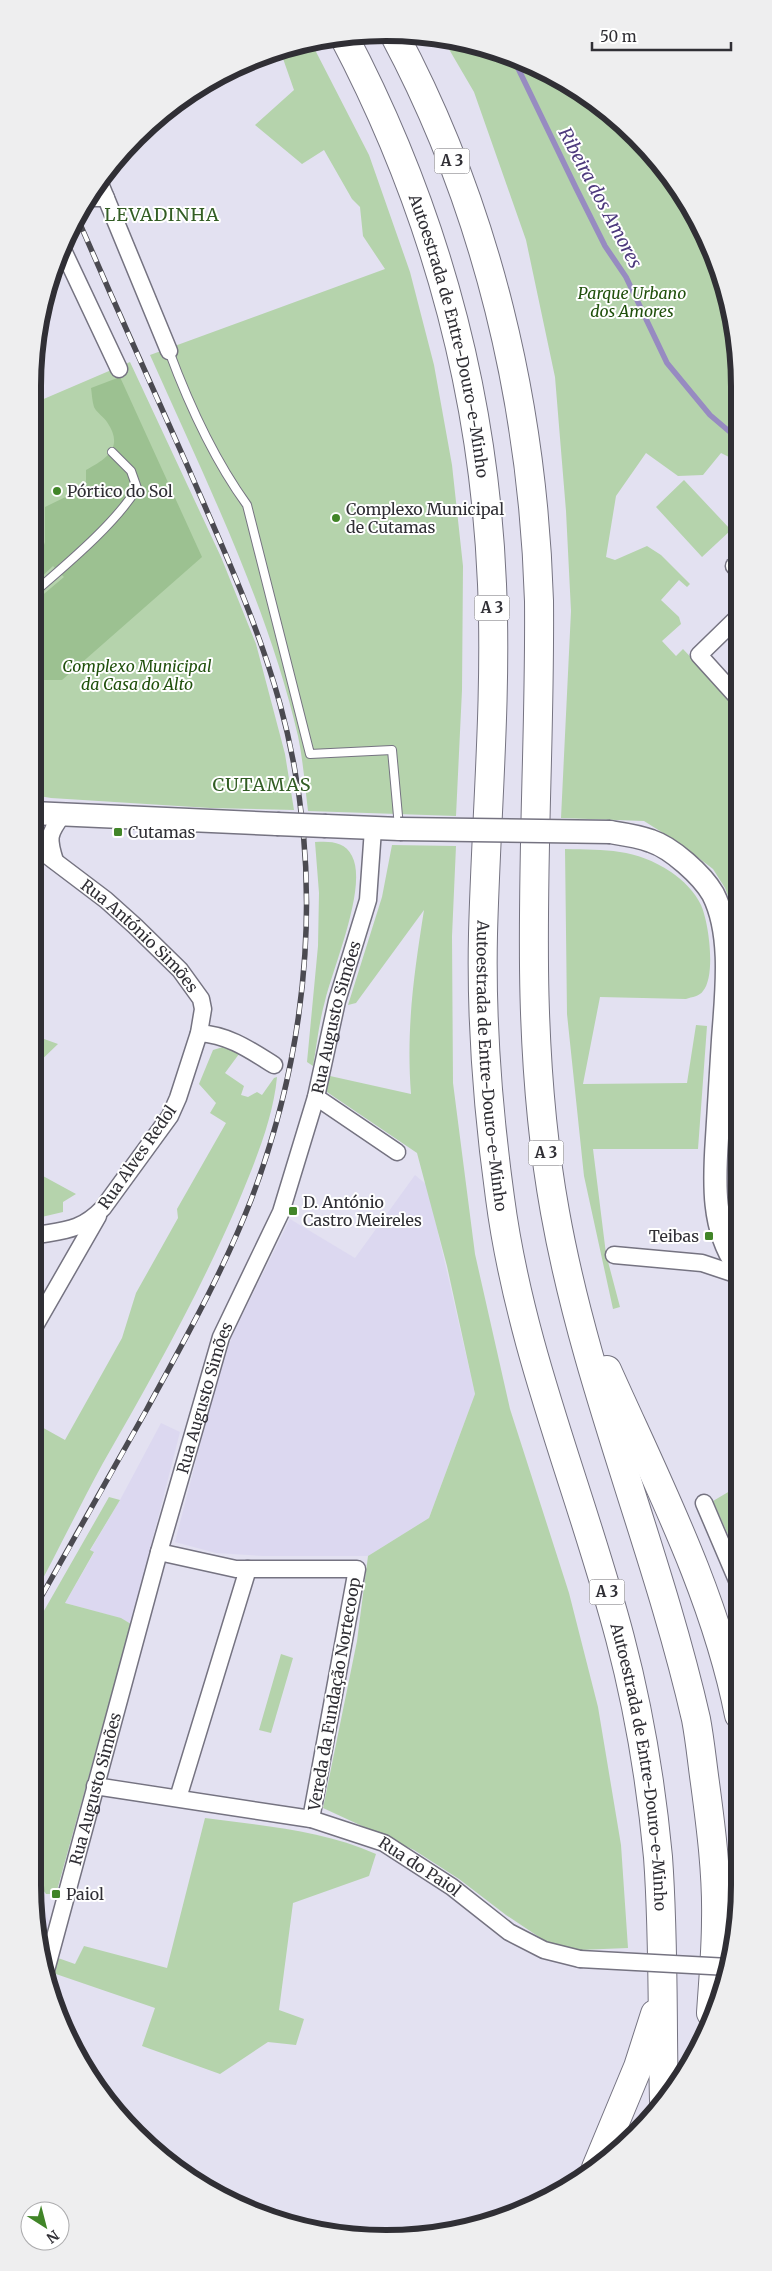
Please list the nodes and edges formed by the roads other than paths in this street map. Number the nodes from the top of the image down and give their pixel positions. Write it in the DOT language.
graph roads {
  1 [pos="397,41"];
  2 [pos="347,43"];
  3 [pos="102,189"];
  4 [pos="97,198"];
  5 [pos="106,198"];
  6 [pos="66,257"];
  7 [pos="169,351"];
  8 [pos="120,369"];
  9 [pos="112,452"];
  10 [pos="41,587"];
  11 [pos="731,624"];
  12 [pos="731,690"];
  13 [pos="41,814"];
  14 [pos="62,816"];
  15 [pos="373,829"];
  16 [pos="400,829"];
  17 [pos="41,850"];
  18 [pos="55,860"];
  19 [pos="731,948"];
  20 [pos="731,1004"];
  21 [pos="199,1033"];
  22 [pos="274,1065"];
  23 [pos="316,1096"];
  24 [pos="397,1152"];
  25 [pos="103,1208"];
  26 [pos="41,1234"];
  27 [pos="731,1253"];
  28 [pos="614,1255"];
  29 [pos="731,1273"];
  30 [pos="572,1291"];
  31 [pos="41,1315"];
  32 [pos="704,1503"];
  33 [pos="159,1552"];
  34 [pos="731,1566"];
  35 [pos="248,1569"];
  36 [pos="731,1684"];
  37 [pos="95,1786"];
  38 [pos="178,1798"];
  39 [pos="311,1819"];
  40 [pos="716,1918"];
  41 [pos="49,1958"];
  42 [pos="723,1958"];
  43 [pos="721,1967"];
  44 [pos="662,1986"];
  45 [pos="712,1996"];
  46 [pos="664,2090"];
  47 [pos="602,2154"];
  1 -- 30 [label="highway, A 3"];
  2 -- 44 [label="highway, Autoestrada de Entre-Douro-e-Minho / A 3"];
  3 -- 5 [label="street"];
  4 -- 5 [label="street"];
  5 -- 7 [label="street"];
  6 -- 8 [label="street"];
  7 -- 16 [label="lane"];
  9 -- 10 [label="lane"];
  11 -- 12 [label="street"];
  13 -- 14 [label="street"];
  14 -- 15 [label="street, bridge"];
  14 -- 18 [label="street"];
  15 -- 16 [label="street"];
  15 -- 23 [label="street, Rua Augusto Simões"];
  16 -- 19 [label="street, bridge"];
  17 -- 18 [label="street, Rua António Simões"];
  18 -- 21 [label="street, Rua António Simões"];
  20 -- 27 [label="street"];
  21 -- 22 [label="street"];
  21 -- 25 [label="street, Rua Alves Redol"];
  23 -- 24 [label="street"];
  23 -- 33 [label="street, Rua Augusto Simões"];
  25 -- 26 [label="street, Rua Alves Redol"];
  25 -- 31 [label="street"];
  28 -- 29 [label="street"];
  30 -- 36 [label="highway"];
  30 -- 40 [label="highway, A 3"];
  32 -- 34 [label="street"];
  33 -- 35 [label="street"];
  33 -- 37 [label="street, Rua Augusto Simões"];
  35 -- 38 [label="street"];
  35 -- 39 [label="street, Vereda da Fundação Nortecoop"];
  37 -- 38 [label="street, Rua do Paiol"];
  37 -- 41 [label="street, Rua Augusto Simões"];
  38 -- 39 [label="street, Rua do Paiol"];
  39 -- 43 [label="street, Rua do Paiol, bridge"];
  40 -- 42 [label="highway"];
  40 -- 45 [label="highway, A 3"];
  44 -- 46 [label="highway, Autoestrada de Entre-Douro-e-Minho / A 3"];
  44 -- 47 [label="highway"];
}
